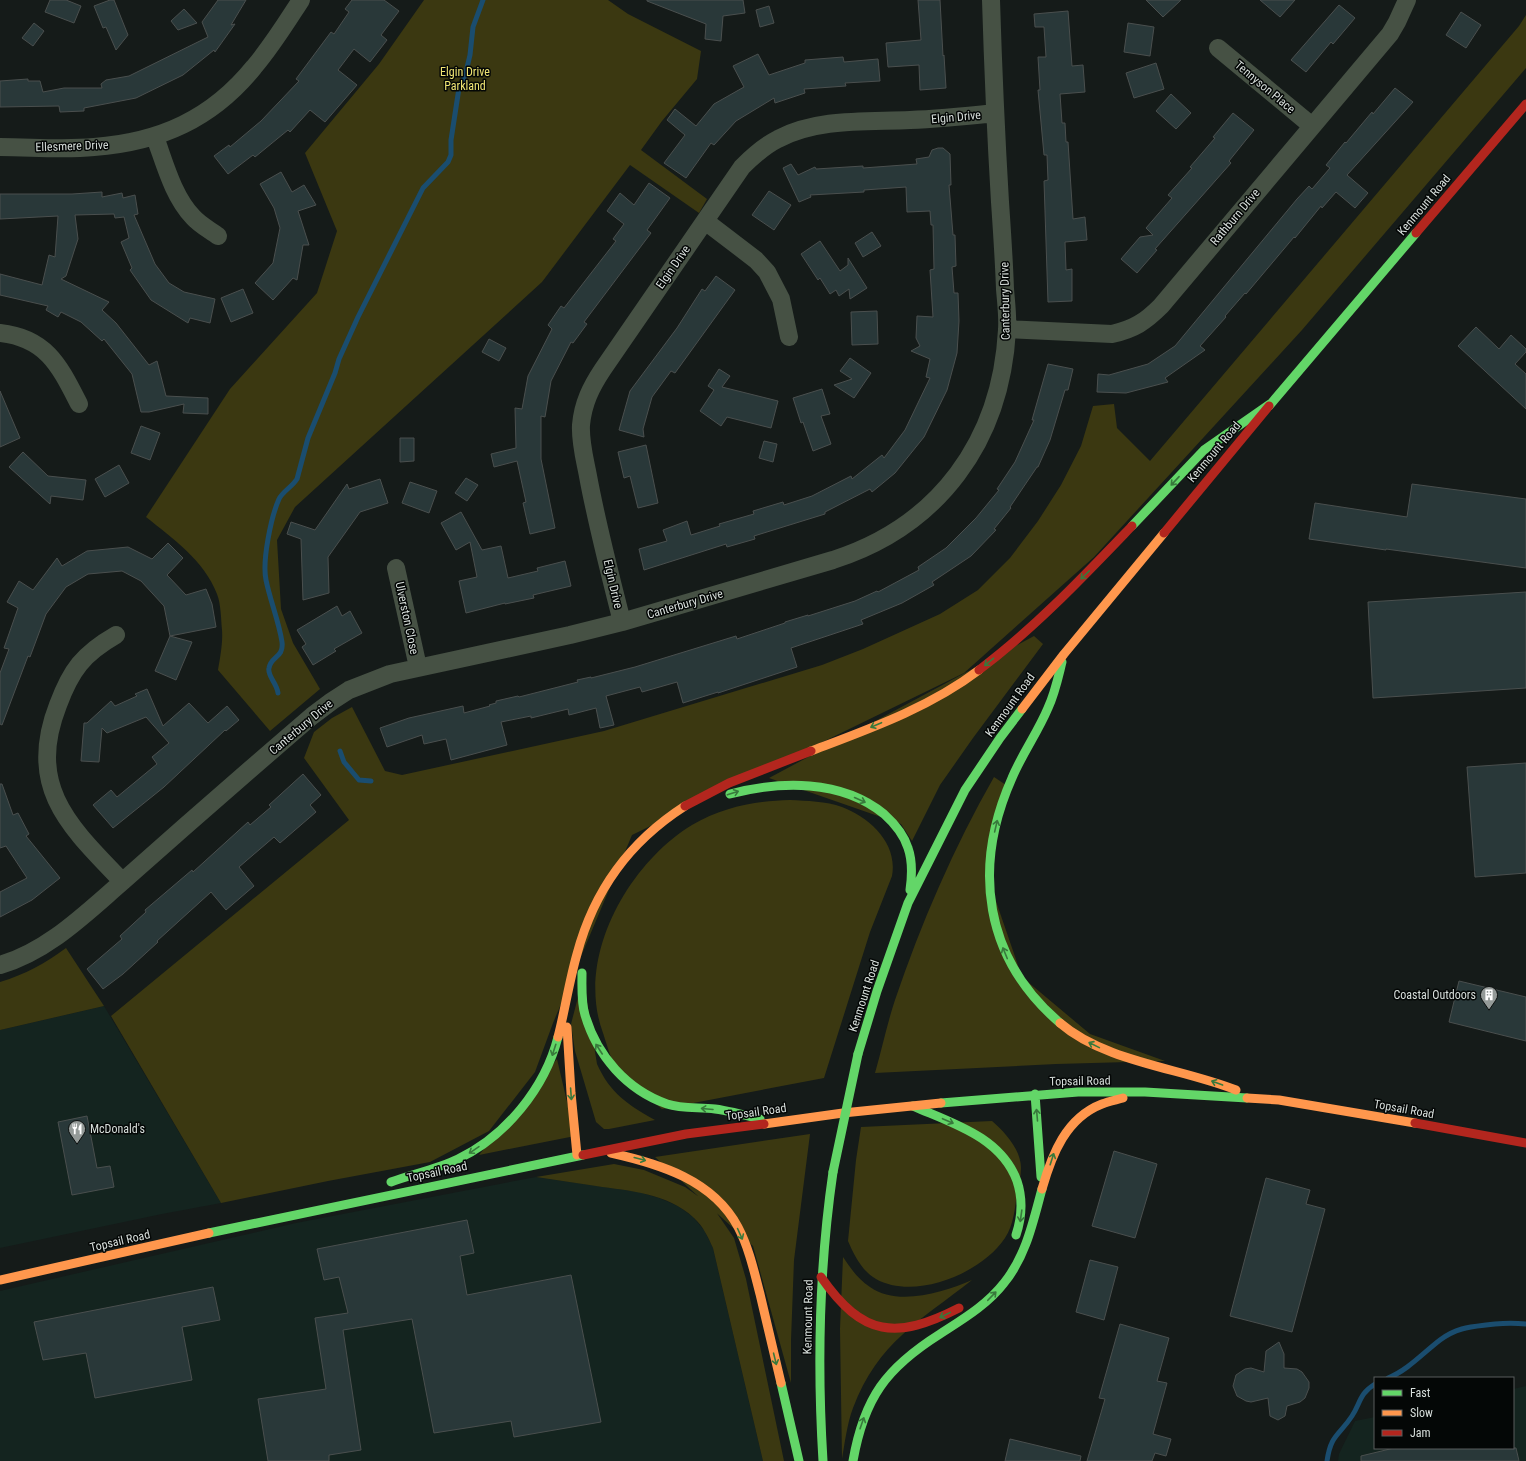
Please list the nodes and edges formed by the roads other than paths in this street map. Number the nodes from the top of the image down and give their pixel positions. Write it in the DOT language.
graph roads {
  1 [pos="301,0"];
  2 [pos="991,0"];
  3 [pos="1407,0"];
  4 [pos="1218,48"];
  5 [pos="1526,104"];
  6 [pos="995,113"];
  7 [pos="1312,126"];
  8 [pos="155,137"];
  9 [pos="0,147"];
  10 [pos="705,221"];
  11 [pos="218,236"];
  12 [pos="1008,329"];
  13 [pos="0,333"];
  14 [pos="789,337"];
  15 [pos="79,404"];
  16 [pos="1270,404"];
  17 [pos="396,568"];
  18 [pos="622,622"];
  19 [pos="116,635"];
  20 [pos="1064,654"];
  21 [pos="418,667"];
  22 [pos="122,881"];
  23 [pos="908,903"];
  24 [pos="0,966"];
  25 [pos="567,999"];
  26 [pos="1145,1092"];
  27 [pos="1035,1094"];
  28 [pos="1254,1098"];
  29 [pos="912,1106"];
  30 [pos="773,1122"];
  31 [pos="1526,1143"];
  32 [pos="602,1151"];
  33 [pos="577,1156"];
  34 [pos="383,1186"];
  35 [pos="369,1191"];
  36 [pos="1040,1196"];
  37 [pos="321,1210"];
  38 [pos="1012,1244"];
  39 [pos="821,1277"];
  40 [pos="0,1280"];
  41 [pos="964,1304"];
  42 [pos="799,1461"];
  43 [pos="823,1461"];
  44 [pos="853,1461"];
  1 -- 8 [label="street, Ellesmere Drive"];
  2 -- 6 [label="street, Canterbury Drive"];
  3 -- 7 [label="street, Rathburn Drive"];
  4 -- 7 [label="street, Tennyson Place"];
  5 -- 16 [label="main road, Kenmount Road"];
  6 -- 10 [label="street, Elgin Drive"];
  6 -- 12 [label="street, Canterbury Drive"];
  7 -- 12 [label="street, Rathburn Drive"];
  8 -- 9 [label="street, Ellesmere Drive"];
  8 -- 11 [label="street"];
  10 -- 14 [label="street"];
  10 -- 18 [label="street, Elgin Drive"];
  12 -- 18 [label="street, Canterbury Drive"];
  13 -- 15 [label="street"];
  16 -- 20 [label="main road, Kenmount Road"];
  16 -- 25 [label="main road, one-way"];
  17 -- 21 [label="street, Ulverston Close"];
  18 -- 21 [label="street, Canterbury Drive"];
  19 -- 22 [label="street"];
  20 -- 23 [label="main road, Kenmount Road"];
  28 -- 20 [label="main road, one-way"];
  21 -- 22 [label="street, Canterbury Drive"];
  22 -- 24 [label="street, Canterbury Drive"];
  30 -- 23 [label="main road, one-way"];
  23 -- 39 [label="main road, Kenmount Road, bridge"];
  25 -- 33 [label="main road, one-way"];
  25 -- 34 [label="main road, one-way"];
  26 -- 27 [label="main road, Topsail Road"];
  26 -- 28 [label="main road, Topsail Road"];
  36 -- 26 [label="main road, one-way"];
  27 -- 29 [label="main road, Topsail Road"];
  36 -- 27 [label="main road, one-way"];
  28 -- 31 [label="main road, Topsail Road"];
  29 -- 30 [label="main road, Topsail Road"];
  29 -- 38 [label="main road, one-way"];
  30 -- 32 [label="main road, Topsail Road"];
  32 -- 33 [label="main road, Topsail Road"];
  32 -- 42 [label="main road, one-way"];
  33 -- 37 [label="main road, Topsail Road"];
  35 -- 37 [label="main road"];
  44 -- 36 [label="main road, one-way"];
  37 -- 40 [label="main road, Topsail Road"];
  41 -- 39 [label="main road, one-way"];
  39 -- 43 [label="main road, Kenmount Road"];
}
